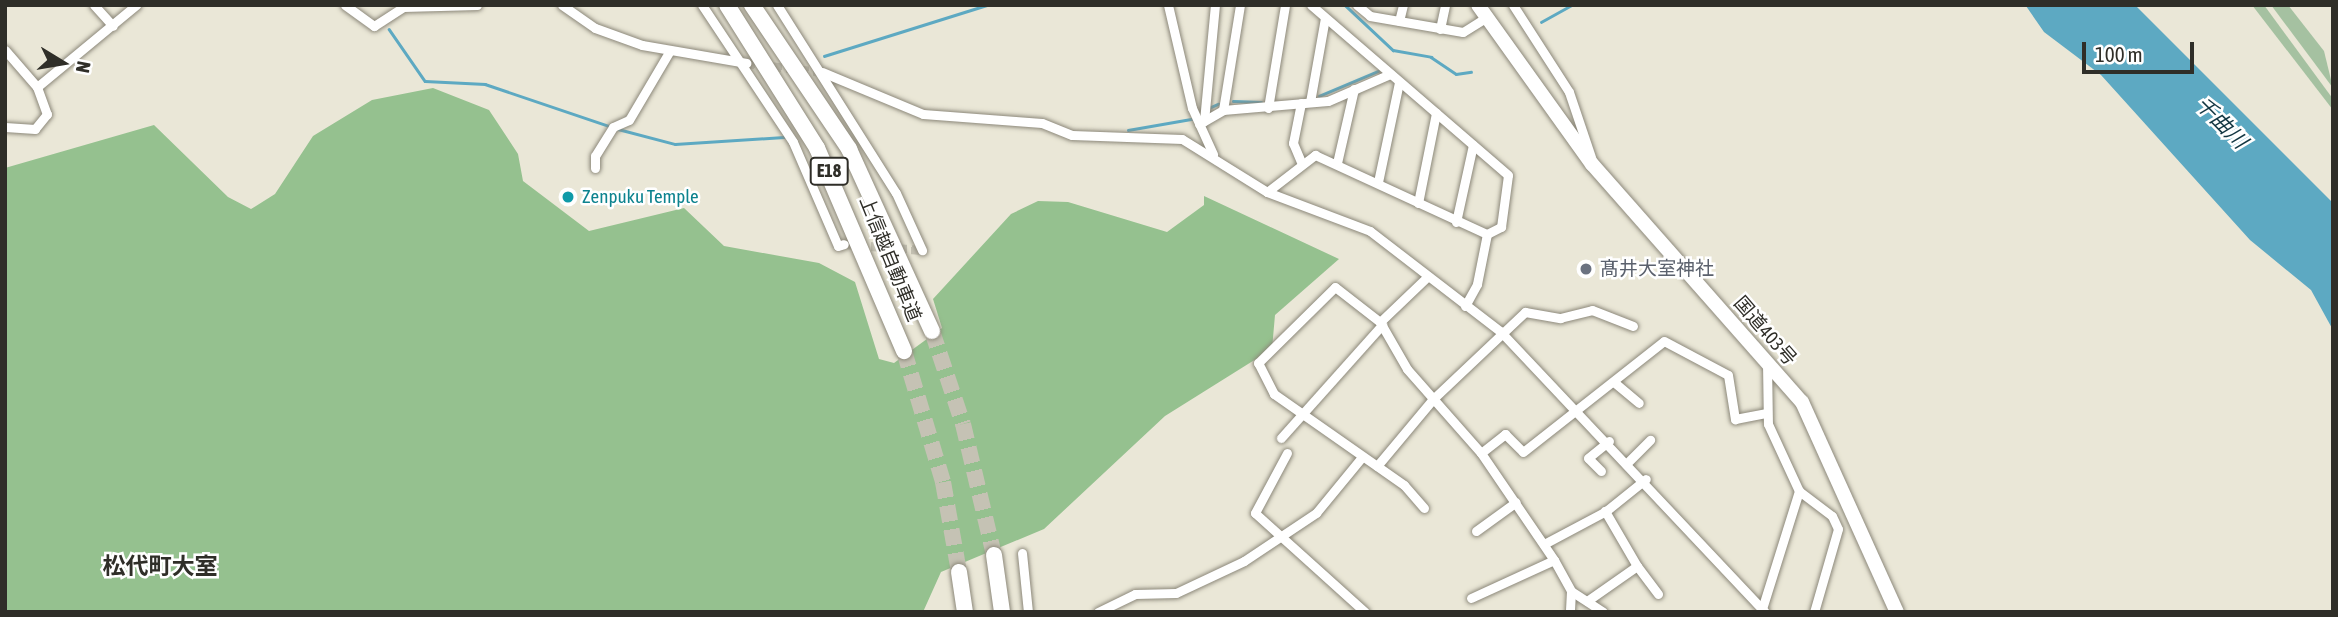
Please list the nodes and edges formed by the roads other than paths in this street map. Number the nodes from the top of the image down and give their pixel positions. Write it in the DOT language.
graph roads {
  1 [pos="94,5"];
  2 [pos="136,5"];
  3 [pos="345,5"];
  4 [pos="478,5"];
  5 [pos="702,5"];
  6 [pos="727,5"];
  7 [pos="752,5"];
  8 [pos="777,5"];
  9 [pos="1168,5"];
  10 [pos="1215,5"];
  11 [pos="1240,5"];
  12 [pos="1285,5"];
  13 [pos="1311,5"];
  14 [pos="1357,5"];
  15 [pos="1403,5"];
  16 [pos="1445,5"];
  17 [pos="1513,5"];
  18 [pos="567,7"];
  19 [pos="1483,11"];
  20 [pos="1325,18"];
  21 [pos="1399,21"];
  22 [pos="113,26"];
  23 [pos="1440,29"];
  24 [pos="5,50"];
  25 [pos="669,52"];
  26 [pos="746,63"];
  27 [pos="822,72"];
  28 [pos="1390,74"];
  29 [pos="1399,82"];
  30 [pos="37,87"];
  31 [pos="1354,89"];
  32 [pos="1305,102"];
  33 [pos="1268,108"];
  34 [pos="1223,110"];
  35 [pos="1436,113"];
  36 [pos="1201,123"];
  37 [pos="5,127"];
  38 [pos="1473,145"];
  39 [pos="1213,155"];
  40 [pos="1302,163"];
  41 [pos="1337,163"];
  42 [pos="1592,164"];
  43 [pos="595,168"];
  44 [pos="1378,181"];
  45 [pos="1267,192"];
  46 [pos="1418,203"];
  47 [pos="1456,222"];
  48 [pos="1487,234"];
  49 [pos="844,244"];
  50 [pos="922,250"];
  51 [pos="1426,278"];
  52 [pos="1465,306"];
  53 [pos="1381,324"];
  54 [pos="1633,326"];
  55 [pos="932,331"];
  56 [pos="1500,331"];
  57 [pos="904,351"];
  58 [pos="1767,362"];
  59 [pos="1615,383"];
  60 [pos="1433,399"];
  61 [pos="1639,402"];
  62 [pos="1576,410"];
  63 [pos="1302,412"];
  64 [pos="1765,413"];
  65 [pos="1281,438"];
  66 [pos="1609,440"];
  67 [pos="1650,440"];
  68 [pos="1287,453"];
  69 [pos="1481,453"];
  70 [pos="1362,457"];
  71 [pos="1629,461"];
  72 [pos="1377,466"];
  73 [pos="1601,471"];
  74 [pos="1646,479"];
  75 [pos="1799,491"];
  76 [pos="1516,502"];
  77 [pos="1424,508"];
  78 [pos="1605,511"];
  79 [pos="1476,531"];
  80 [pos="1281,539"];
  81 [pos="1544,544"];
  82 [pos="1022,553"];
  83 [pos="994,555"];
  84 [pos="1554,561"];
  85 [pos="1637,566"];
  86 [pos="959,572"];
  87 [pos="1571,591"];
  88 [pos="1657,594"];
  89 [pos="1471,598"];
  90 [pos="1587,601"];
  91 [pos="1764,611"];
  92 [pos="965,612"];
  93 [pos="1002,612"];
  94 [pos="1028,612"];
  95 [pos="1098,612"];
  96 [pos="1365,612"];
  97 [pos="1570,612"];
  98 [pos="1603,612"];
  99 [pos="1814,612"];
  100 [pos="1897,612"];
  1 -- 22 [label="street"];
  2 -- 22 [label="street"];
  3 -- 4 [label="street"];
  5 -- 26 [label="street"];
  6 -- 57 [label="highway, 上信越自動車道 / E18"];
  7 -- 55 [label="highway, 上信越自動車道 / E18"];
  8 -- 27 [label="street"];
  9 -- 36 [label="street"];
  10 -- 36 [label="street"];
  11 -- 34 [label="street"];
  12 -- 33 [label="street"];
  13 -- 20 [label="street"];
  14 -- 21 [label="street"];
  15 -- 21 [label="street"];
  16 -- 23 [label="street"];
  17 -- 42 [label="street"];
  18 -- 25 [label="street"];
  19 -- 23 [label="street"];
  19 -- 42 [label="highway, 国道403号"];
  20 -- 28 [label="street"];
  20 -- 32 [label="street"];
  21 -- 23 [label="street"];
  22 -- 30 [label="street"];
  24 -- 30 [label="street"];
  25 -- 26 [label="street"];
  25 -- 43 [label="street"];
  26 -- 49 [label="street"];
  27 -- 39 [label="street"];
  27 -- 50 [label="street"];
  28 -- 29 [label="street"];
  28 -- 31 [label="street"];
  29 -- 35 [label="street"];
  29 -- 44 [label="street"];
  30 -- 37 [label="street"];
  31 -- 32 [label="street"];
  31 -- 41 [label="street"];
  32 -- 33 [label="street"];
  32 -- 40 [label="street"];
  33 -- 34 [label="street"];
  34 -- 36 [label="street"];
  35 -- 38 [label="street"];
  35 -- 46 [label="street"];
  36 -- 39 [label="street"];
  38 -- 47 [label="street"];
  38 -- 48 [label="street"];
  39 -- 45 [label="street"];
  40 -- 41 [label="street"];
  40 -- 45 [label="street"];
  41 -- 44 [label="street"];
  42 -- 58 [label="highway, 国道403号"];
  44 -- 46 [label="street"];
  45 -- 51 [label="street"];
  46 -- 47 [label="street"];
  47 -- 48 [label="street"];
  48 -- 52 [label="street"];
  51 -- 52 [label="street"];
  51 -- 53 [label="street"];
  52 -- 56 [label="street"];
  53 -- 60 [label="street"];
  53 -- 63 [label="street"];
  53 -- 63 [label="street"];
  54 -- 56 [label="street"];
  56 -- 60 [label="street"];
  56 -- 62 [label="street"];
  58 -- 64 [label="street"];
  58 -- 100 [label="highway, 国道403号"];
  59 -- 61 [label="street"];
  59 -- 62 [label="street"];
  59 -- 64 [label="street"];
  60 -- 69 [label="street"];
  60 -- 72 [label="street"];
  62 -- 66 [label="street"];
  62 -- 69 [label="street"];
  63 -- 65 [label="street"];
  63 -- 70 [label="street"];
  64 -- 75 [label="street"];
  66 -- 71 [label="street"];
  66 -- 73 [label="street"];
  67 -- 71 [label="street"];
  68 -- 80 [label="street"];
  69 -- 76 [label="street"];
  70 -- 72 [label="street"];
  70 -- 80 [label="street"];
  71 -- 74 [label="street"];
  72 -- 77 [label="street"];
  74 -- 78 [label="street"];
  74 -- 91 [label="street"];
  75 -- 91 [label="street"];
  75 -- 99 [label="street"];
  76 -- 79 [label="street"];
  76 -- 81 [label="street"];
  78 -- 81 [label="street"];
  78 -- 85 [label="street"];
  80 -- 95 [label="street"];
  80 -- 96 [label="street"];
  81 -- 84 [label="street"];
  82 -- 94 [label="street"];
  83 -- 93 [label="highway"];
  84 -- 87 [label="street"];
  84 -- 89 [label="street"];
  85 -- 88 [label="street"];
  85 -- 90 [label="street"];
  86 -- 92 [label="highway"];
  87 -- 90 [label="street"];
  87 -- 97 [label="street"];
  90 -- 98 [label="street"];
}
